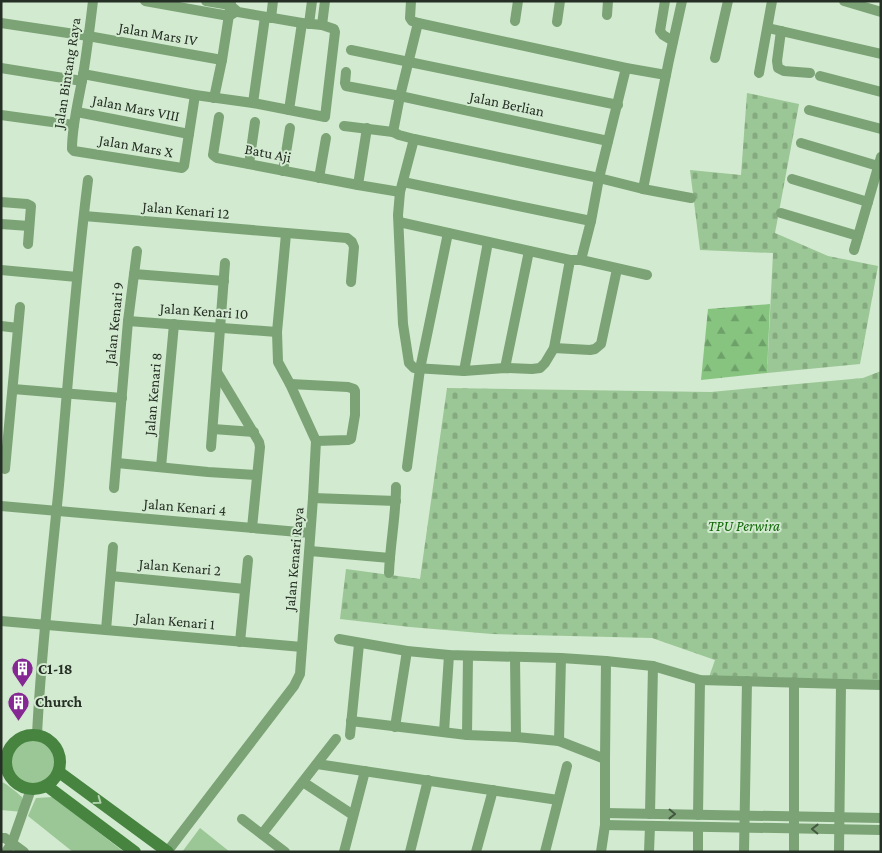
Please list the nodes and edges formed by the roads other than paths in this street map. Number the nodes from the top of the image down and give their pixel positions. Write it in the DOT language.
graph roads {
  1 [pos="93,1"];
  2 [pos="146,1"];
  3 [pos="206,1"];
  4 [pos="273,1"];
  5 [pos="312,1"];
  6 [pos="325,1"];
  7 [pos="411,1"];
  8 [pos="518,1"];
  9 [pos="560,1"];
  10 [pos="608,1"];
  11 [pos="665,1"];
  12 [pos="682,1"];
  13 [pos="728,1"];
  14 [pos="772,1"];
  15 [pos="844,1"];
  16 [pos="232,9"];
  17 [pos="881,12"];
  18 [pos="607,15"];
  19 [pos="268,17"];
  20 [pos="515,21"];
  21 [pos="557,22"];
  22 [pos="1,23"];
  23 [pos="305,23"];
  24 [pos="418,23"];
  25 [pos="322,25"];
  26 [pos="768,28"];
  27 [pos="781,31"];
  28 [pos="88,36"];
  29 [pos="673,41"];
  30 [pos="351,50"];
  31 [pos="881,54"];
  32 [pos="715,58"];
  33 [pos="222,60"];
  34 [pos="408,62"];
  35 [pos="1,68"];
  36 [pos="626,68"];
  37 [pos="346,72"];
  38 [pos="759,73"];
  39 [pos="666,75"];
  40 [pos="82,78"];
  41 [pos="881,92"];
  42 [pos="195,95"];
  43 [pos="400,96"];
  44 [pos="214,98"];
  45 [pos="253,103"];
  46 [pos="618,105"];
  47 [pos="289,110"];
  48 [pos="809,110"];
  49 [pos="77,112"];
  50 [pos="1,115"];
  51 [pos="219,117"];
  52 [pos="255,122"];
  53 [pos="74,125"];
  54 [pos="344,126"];
  55 [pos="290,128"];
  56 [pos="367,128"];
  57 [pos="881,129"];
  58 [pos="393,132"];
  59 [pos="189,134"];
  60 [pos="326,138"];
  61 [pos="414,139"];
  62 [pos="608,141"];
  63 [pos="801,143"];
  64 [pos="72,148"];
  65 [pos="879,161"];
  66 [pos="249,164"];
  67 [pos="283,171"];
  68 [pos="319,178"];
  69 [pos="599,178"];
  70 [pos="792,179"];
  71 [pos="88,180"];
  72 [pos="358,185"];
  73 [pos="402,188"];
  74 [pos="643,189"];
  75 [pos="691,198"];
  76 [pos="1,202"];
  77 [pos="868,202"];
  78 [pos="781,213"];
  79 [pos="84,216"];
  80 [pos="591,221"];
  81 [pos="399,222"];
  82 [pos="1,224"];
  83 [pos="30,226"];
  84 [pos="448,233"];
  85 [pos="286,234"];
  86 [pos="858,236"];
  87 [pos="488,242"];
  88 [pos="28,244"];
  89 [pos="854,250"];
  90 [pos="137,251"];
  91 [pos="529,251"];
  92 [pos="570,260"];
  93 [pos="581,260"];
  94 [pos="226,263"];
  95 [pos="617,269"];
  96 [pos="1,270"];
  97 [pos="134,274"];
  98 [pos="647,275"];
  99 [pos="76,277"];
  100 [pos="224,281"];
  101 [pos="351,282"];
  102 [pos="20,307"];
  103 [pos="128,320"];
  104 [pos="174,324"];
  105 [pos="1,326"];
  106 [pos="220,327"];
  107 [pos="18,328"];
  108 [pos="277,332"];
  109 [pos="554,348"];
  110 [pos="505,368"];
  111 [pos="420,370"];
  112 [pos="464,371"];
  113 [pos="217,372"];
  114 [pos="290,384"];
  115 [pos="13,389"];
  116 [pos="67,394"];
  117 [pos="122,398"];
  118 [pos="213,429"];
  119 [pos="254,432"];
  120 [pos="316,441"];
  121 [pos="212,447"];
  122 [pos="4,454"];
  123 [pos="117,463"];
  124 [pos="161,467"];
  125 [pos="407,467"];
  126 [pos="5,469"];
  127 [pos="257,475"];
  128 [pos="396,487"];
  129 [pos="114,488"];
  130 [pos="314,498"];
  131 [pos="396,502"];
  132 [pos="1,506"];
  133 [pos="57,511"];
  134 [pos="252,528"];
  135 [pos="310,534"];
  136 [pos="113,547"];
  137 [pos="310,551"];
  138 [pos="390,558"];
  139 [pos="248,560"];
  140 [pos="390,573"];
  141 [pos="111,576"];
  142 [pos="245,588"];
  143 [pos="1,621"];
  144 [pos="45,624"];
  145 [pos="106,630"];
  146 [pos="339,639"];
  147 [pos="240,642"];
  148 [pos="359,644"];
  149 [pos="302,647"];
  150 [pos="408,651"];
  151 [pos="449,655"];
  152 [pos="468,656"];
  153 [pos="515,656"];
  154 [pos="561,658"];
  155 [pos="606,661"];
  156 [pos="653,666"];
  157 [pos="700,680"];
  158 [pos="747,681"];
  159 [pos="794,682"];
  160 [pos="841,684"];
  161 [pos="881,685"];
  162 [pos="351,721"];
  163 [pos="395,727"];
  164 [pos="444,732"];
  165 [pos="37,734"];
  166 [pos="350,735"];
  167 [pos="467,735"];
  168 [pos="516,737"];
  169 [pos="336,740"];
  170 [pos="559,741"];
  171 [pos="5,750"];
  172 [pos="605,759"];
  173 [pos="317,764"];
  174 [pos="567,766"];
  175 [pos="4,768"];
  176 [pos="365,771"];
  177 [pos="59,772"];
  178 [pos="428,780"];
  179 [pos="303,782"];
  180 [pos="47,786"];
  181 [pos="30,789"];
  182 [pos="493,790"];
  183 [pos="558,800"];
  184 [pos="605,813"];
  185 [pos="650,814"];
  186 [pos="353,815"];
  187 [pos="698,815"];
  188 [pos="745,816"];
  189 [pos="794,816"];
  190 [pos="839,817"];
  191 [pos="881,818"];
  192 [pos="242,819"];
  193 [pos="605,825"];
  194 [pos="650,826"];
  195 [pos="698,827"];
  196 [pos="745,827"];
  197 [pos="794,828"];
  198 [pos="839,829"];
  199 [pos="881,830"];
  200 [pos="262,834"];
  201 [pos="1,838"];
  202 [pos="9,847"];
  203 [pos="24,852"];
  204 [pos="135,852"];
  205 [pos="167,852"];
  206 [pos="285,852"];
  207 [pos="344,852"];
  208 [pos="410,852"];
  209 [pos="476,852"];
  210 [pos="545,852"];
  211 [pos="601,852"];
  212 [pos="649,852"];
  213 [pos="698,852"];
  214 [pos="744,852"];
  215 [pos="794,852"];
  216 [pos="839,852"];
  1 -- 28 [label="street, Jalan Bintang Raya"];
  2 -- 16 [label="street"];
  3 -- 16 [label="street"];
  4 -- 19 [label="street"];
  5 -- 23 [label="street"];
  6 -- 25 [label="street"];
  7 -- 24 [label="street"];
  8 -- 20 [label="street"];
  9 -- 21 [label="street"];
  10 -- 18 [label="street"];
  11 -- 29 [label="street"];
  12 -- 29 [label="street"];
  13 -- 32 [label="street"];
  14 -- 26 [label="street"];
  15 -- 17 [label="street"];
  16 -- 19 [label="street"];
  16 -- 33 [label="street"];
  19 -- 23 [label="street"];
  19 -- 45 [label="street"];
  22 -- 28 [label="street, Jalan Mars IV"];
  23 -- 25 [label="street"];
  23 -- 47 [label="street"];
  24 -- 34 [label="street"];
  24 -- 36 [label="street"];
  25 -- 47 [label="street"];
  26 -- 27 [label="street"];
  26 -- 38 [label="street"];
  27 -- 31 [label="street"];
  27 -- 41 [label="street"];
  28 -- 33 [label="street, Jalan Mars IV"];
  28 -- 40 [label="street, Jalan Bintang Raya"];
  29 -- 39 [label="street"];
  30 -- 34 [label="street"];
  33 -- 44 [label="street"];
  34 -- 43 [label="street"];
  34 -- 46 [label="street"];
  35 -- 40 [label="street"];
  36 -- 39 [label="street"];
  36 -- 46 [label="street"];
  37 -- 43 [label="street, Jalan Berlian"];
  39 -- 74 [label="street"];
  40 -- 42 [label="street"];
  40 -- 49 [label="street, Jalan Bintang Raya"];
  42 -- 44 [label="street"];
  42 -- 59 [label="street, Jalan Mars X"];
  43 -- 58 [label="street"];
  43 -- 62 [label="street, Jalan Berlian"];
  44 -- 45 [label="street"];
  45 -- 47 [label="street"];
  46 -- 62 [label="street"];
  48 -- 57 [label="street"];
  49 -- 53 [label="street, Jalan Bintang Raya"];
  49 -- 59 [label="street, Jalan Mars VIII"];
  50 -- 53 [label="street"];
  51 -- 66 [label="street, Batu Aji"];
  52 -- 66 [label="street"];
  53 -- 64 [label="street, Jalan Bintang Raya"];
  54 -- 56 [label="street"];
  55 -- 67 [label="street"];
  56 -- 58 [label="street"];
  56 -- 72 [label="street"];
  58 -- 61 [label="street"];
  59 -- 64 [label="street, Jalan Mars X"];
  60 -- 68 [label="street"];
  61 -- 69 [label="street"];
  61 -- 73 [label="street"];
  62 -- 69 [label="street"];
  63 -- 65 [label="street"];
  65 -- 77 [label="street"];
  66 -- 67 [label="street, Batu Aji"];
  67 -- 68 [label="street, Batu Aji"];
  68 -- 72 [label="street, Batu Aji"];
  69 -- 74 [label="street"];
  69 -- 80 [label="street"];
  70 -- 77 [label="street"];
  71 -- 79 [label="street"];
  72 -- 73 [label="street, Batu Aji"];
  73 -- 80 [label="street, Batu Aji"];
  73 -- 81 [label="street"];
  74 -- 75 [label="street"];
  76 -- 83 [label="street"];
  77 -- 86 [label="street"];
  78 -- 86 [label="street"];
  79 -- 85 [label="street, Jalan Kenari 12"];
  79 -- 99 [label="street"];
  80 -- 93 [label="street"];
  81 -- 84 [label="street"];
  81 -- 111 [label="street"];
  82 -- 83 [label="street"];
  83 -- 88 [label="street"];
  84 -- 87 [label="street"];
  84 -- 111 [label="street"];
  85 -- 101 [label="street, Jalan Kenari 12"];
  85 -- 108 [label="street, Jalan Kenari Raya"];
  86 -- 89 [label="street"];
  87 -- 91 [label="street"];
  87 -- 112 [label="street"];
  90 -- 97 [label="street, Jalan Kenari 9"];
  91 -- 92 [label="street"];
  91 -- 110 [label="street"];
  92 -- 93 [label="street"];
  92 -- 109 [label="street"];
  93 -- 95 [label="street"];
  94 -- 100 [label="street"];
  95 -- 98 [label="street"];
  95 -- 109 [label="street"];
  96 -- 99 [label="street"];
  97 -- 100 [label="street"];
  97 -- 103 [label="street, Jalan Kenari 9"];
  99 -- 116 [label="street"];
  100 -- 106 [label="street"];
  102 -- 107 [label="street"];
  103 -- 104 [label="street, Jalan Kenari 10"];
  103 -- 117 [label="street, Jalan Kenari 9"];
  104 -- 106 [label="street, Jalan Kenari 10"];
  104 -- 124 [label="street, Jalan Kenari 8"];
  105 -- 107 [label="street"];
  106 -- 108 [label="street, Jalan Kenari 10"];
  106 -- 113 [label="street"];
  107 -- 115 [label="street"];
  108 -- 114 [label="street, Jalan Kenari Raya"];
  109 -- 110 [label="street"];
  110 -- 112 [label="street"];
  111 -- 112 [label="street"];
  111 -- 125 [label="street"];
  113 -- 118 [label="street"];
  113 -- 119 [label="street"];
  114 -- 120 [label="street, Jalan Kenari Raya"];
  114 -- 120 [label="street"];
  115 -- 116 [label="street"];
  115 -- 122 [label="street"];
  116 -- 117 [label="street"];
  116 -- 133 [label="street"];
  117 -- 123 [label="street, Jalan Kenari 9"];
  118 -- 119 [label="street"];
  118 -- 121 [label="street"];
  119 -- 127 [label="street"];
  120 -- 130 [label="street, Jalan Kenari Raya"];
  122 -- 126 [label="street"];
  123 -- 124 [label="street"];
  123 -- 129 [label="street, Jalan Kenari 9"];
  124 -- 127 [label="street"];
  127 -- 134 [label="street"];
  128 -- 131 [label="street"];
  130 -- 131 [label="street"];
  130 -- 135 [label="street, Jalan Kenari Raya"];
  131 -- 138 [label="street"];
  132 -- 133 [label="street, Jalan Kenari 4"];
  133 -- 134 [label="street, Jalan Kenari 4"];
  133 -- 144 [label="street"];
  134 -- 135 [label="street, Jalan Kenari 4"];
  135 -- 137 [label="street, Jalan Kenari Raya"];
  136 -- 141 [label="street"];
  137 -- 138 [label="street"];
  137 -- 149 [label="street, Jalan Kenari Raya"];
  138 -- 140 [label="street"];
  139 -- 142 [label="street"];
  141 -- 142 [label="street, Jalan Kenari 2"];
  141 -- 145 [label="street"];
  142 -- 147 [label="street"];
  143 -- 144 [label="street, Jalan Kenari 1"];
  144 -- 145 [label="street, Jalan Kenari 1"];
  144 -- 165 [label="street"];
  145 -- 147 [label="street, Jalan Kenari 1"];
  146 -- 148 [label="street"];
  147 -- 149 [label="street, Jalan Kenari 1"];
  148 -- 150 [label="street"];
  148 -- 162 [label="street"];
  149 -- 205 [label="street, Jalan Kenari Raya"];
  150 -- 151 [label="street"];
  150 -- 163 [label="street"];
  151 -- 152 [label="street"];
  151 -- 164 [label="street"];
  152 -- 153 [label="street"];
  152 -- 167 [label="street"];
  153 -- 154 [label="street"];
  153 -- 168 [label="street"];
  154 -- 155 [label="street"];
  154 -- 170 [label="street"];
  155 -- 156 [label="street"];
  155 -- 172 [label="street"];
  156 -- 157 [label="street"];
  156 -- 185 [label="street"];
  157 -- 158 [label="street"];
  157 -- 187 [label="street"];
  158 -- 159 [label="street"];
  158 -- 188 [label="street"];
  159 -- 160 [label="street"];
  159 -- 189 [label="street"];
  160 -- 161 [label="street"];
  160 -- 190 [label="street"];
  162 -- 163 [label="street"];
  162 -- 166 [label="street"];
  163 -- 164 [label="street"];
  164 -- 167 [label="street"];
  165 -- 171 [label="street"];
  165 -- 177 [label="street"];
  167 -- 168 [label="street"];
  168 -- 170 [label="street"];
  169 -- 173 [label="street"];
  170 -- 172 [label="street"];
  171 -- 175 [label="street"];
  172 -- 184 [label="street"];
  173 -- 176 [label="street"];
  173 -- 179 [label="street"];
  174 -- 183 [label="street"];
  175 -- 181 [label="street"];
  176 -- 178 [label="street"];
  176 -- 186 [label="street"];
  177 -- 180 [label="street"];
  177 -- 205 [label="street, one-way"];
  178 -- 182 [label="street"];
  178 -- 208 [label="street"];
  179 -- 186 [label="street"];
  179 -- 200 [label="street"];
  180 -- 181 [label="street"];
  180 -- 204 [label="street"];
  181 -- 202 [label="street"];
  182 -- 183 [label="street"];
  182 -- 209 [label="street"];
  183 -- 210 [label="street"];
  184 -- 185 [label="street"];
  184 -- 193 [label="street"];
  185 -- 187 [label="street, one-way"];
  186 -- 207 [label="street"];
  187 -- 188 [label="street"];
  188 -- 189 [label="street"];
  188 -- 196 [label="street"];
  189 -- 190 [label="street"];
  189 -- 197 [label="street"];
  190 -- 191 [label="street"];
  190 -- 198 [label="street"];
  192 -- 200 [label="street"];
  193 -- 194 [label="street"];
  193 -- 211 [label="street"];
  194 -- 195 [label="street"];
  194 -- 212 [label="street"];
  195 -- 196 [label="street"];
  195 -- 213 [label="street"];
  196 -- 197 [label="street"];
  196 -- 214 [label="street"];
  198 -- 197 [label="street, one-way"];
  197 -- 215 [label="street"];
  198 -- 199 [label="street"];
  198 -- 216 [label="street"];
  200 -- 206 [label="street"];
  201 -- 202 [label="street"];
  202 -- 203 [label="street"];
}
